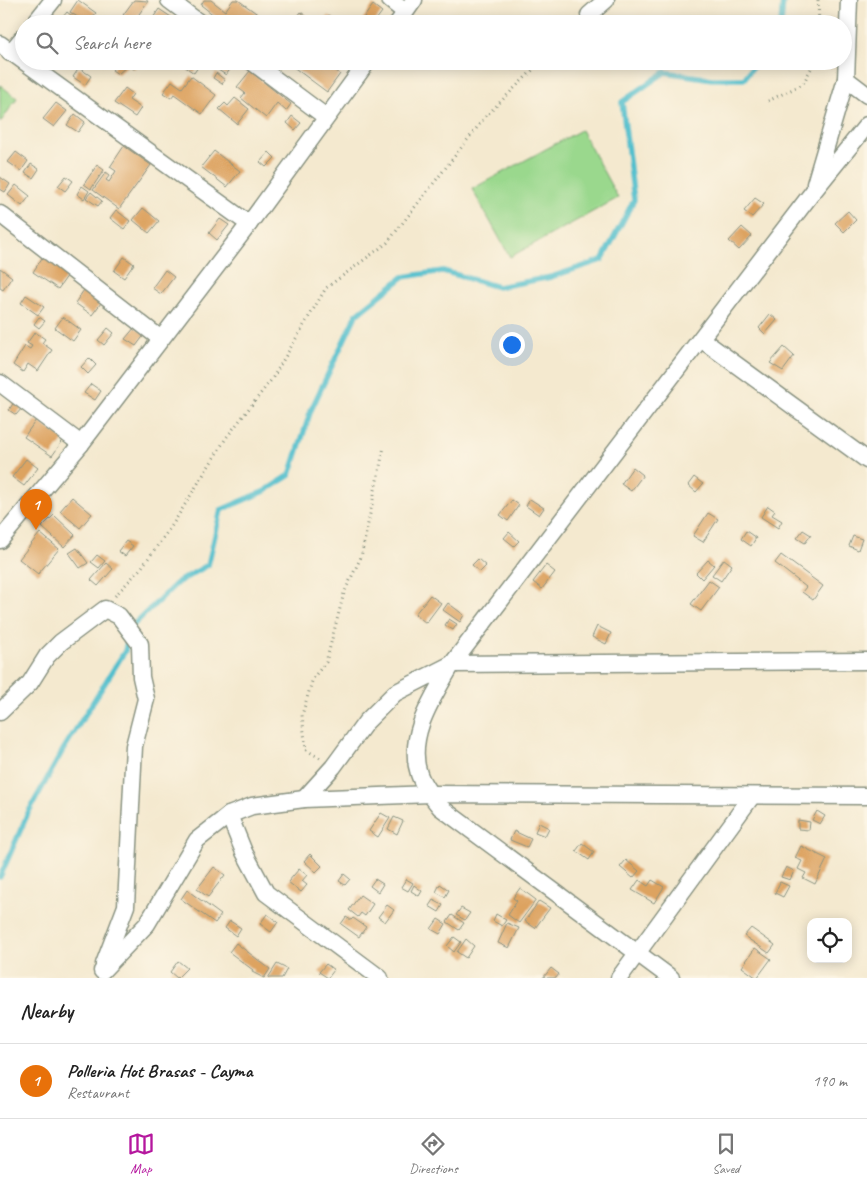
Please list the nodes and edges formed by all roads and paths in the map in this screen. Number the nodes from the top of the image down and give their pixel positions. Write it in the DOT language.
graph roads {
  1 [pos="53,0"];
  2 [pos="169,0"];
  3 [pos="390,0"];
  4 [pos="606,0"];
  5 [pos="818,0"];
  6 [pos="849,0"];
  7 [pos="405,12"];
  8 [pos="41,15"];
  9 [pos="189,15"];
  10 [pos="589,15"];
  11 [pos="819,15"];
  12 [pos="848,15"];
  13 [pos="36,70"];
  14 [pos="263,70"];
  15 [pos="361,70"];
  16 [pos="533,70"];
  17 [pos="810,70"];
  18 [pos="846,70"];
  19 [pos="846,79"];
  20 [pos="867,95"];
  21 [pos="768,101"];
  22 [pos="326,117"];
  23 [pos="867,125"];
  24 [pos="812,193"];
  25 [pos="0,214"];
  26 [pos="249,224"];
  27 [pos="161,339"];
  28 [pos="701,339"];
  29 [pos="0,383"];
  30 [pos="81,444"];
  31 [pos="384,447"];
  32 [pos="867,460"];
  33 [pos="0,540"];
  34 [pos="105,609"];
  35 [pos="867,661"];
  36 [pos="452,664"];
  37 [pos="0,712"];
  38 [pos="333,767"];
  39 [pos="430,794"];
  40 [pos="752,796"];
  41 [pos="867,796"];
  42 [pos="304,798"];
  43 [pos="229,815"];
  44 [pos="638,952"];
  45 [pos="103,974"];
  46 [pos="380,978"];
  47 [pos="619,978"];
  48 [pos="671,978"];
  1 -- 8 [label="street"];
  2 -- 9 [label="street"];
  3 -- 7 [label="street"];
  4 -- 10 [label="street"];
  5 -- 11 [label="path"];
  6 -- 12 [label="street"];
  13 -- 26 [label="street"];
  14 -- 22 [label="street"];
  15 -- 22 [label="street"];
  16 -- 34 [label="path"];
  17 -- 21 [label="path"];
  18 -- 19 [label="street"];
  19 -- 20 [label="street"];
  19 -- 24 [label="street"];
  22 -- 26 [label="street"];
  23 -- 24 [label="street"];
  24 -- 28 [label="street"];
  25 -- 27 [label="street"];
  26 -- 27 [label="street"];
  27 -- 30 [label="street"];
  28 -- 32 [label="street"];
  28 -- 36 [label="street"];
  29 -- 30 [label="street"];
  30 -- 33 [label="street"];
  31 -- 38 [label="path"];
  34 -- 37 [label="street"];
  34 -- 45 [label="street"];
  35 -- 36 [label="street"];
  36 -- 38 [label="street"];
  36 -- 39 [label="street"];
  38 -- 42 [label="street"];
  39 -- 40 [label="street"];
  39 -- 42 [label="street"];
  39 -- 44 [label="street"];
  40 -- 41 [label="street"];
  40 -- 44 [label="street"];
  42 -- 43 [label="street"];
  43 -- 45 [label="street"];
  43 -- 46 [label="street"];
  44 -- 47 [label="street"];
  44 -- 48 [label="street"];
}
